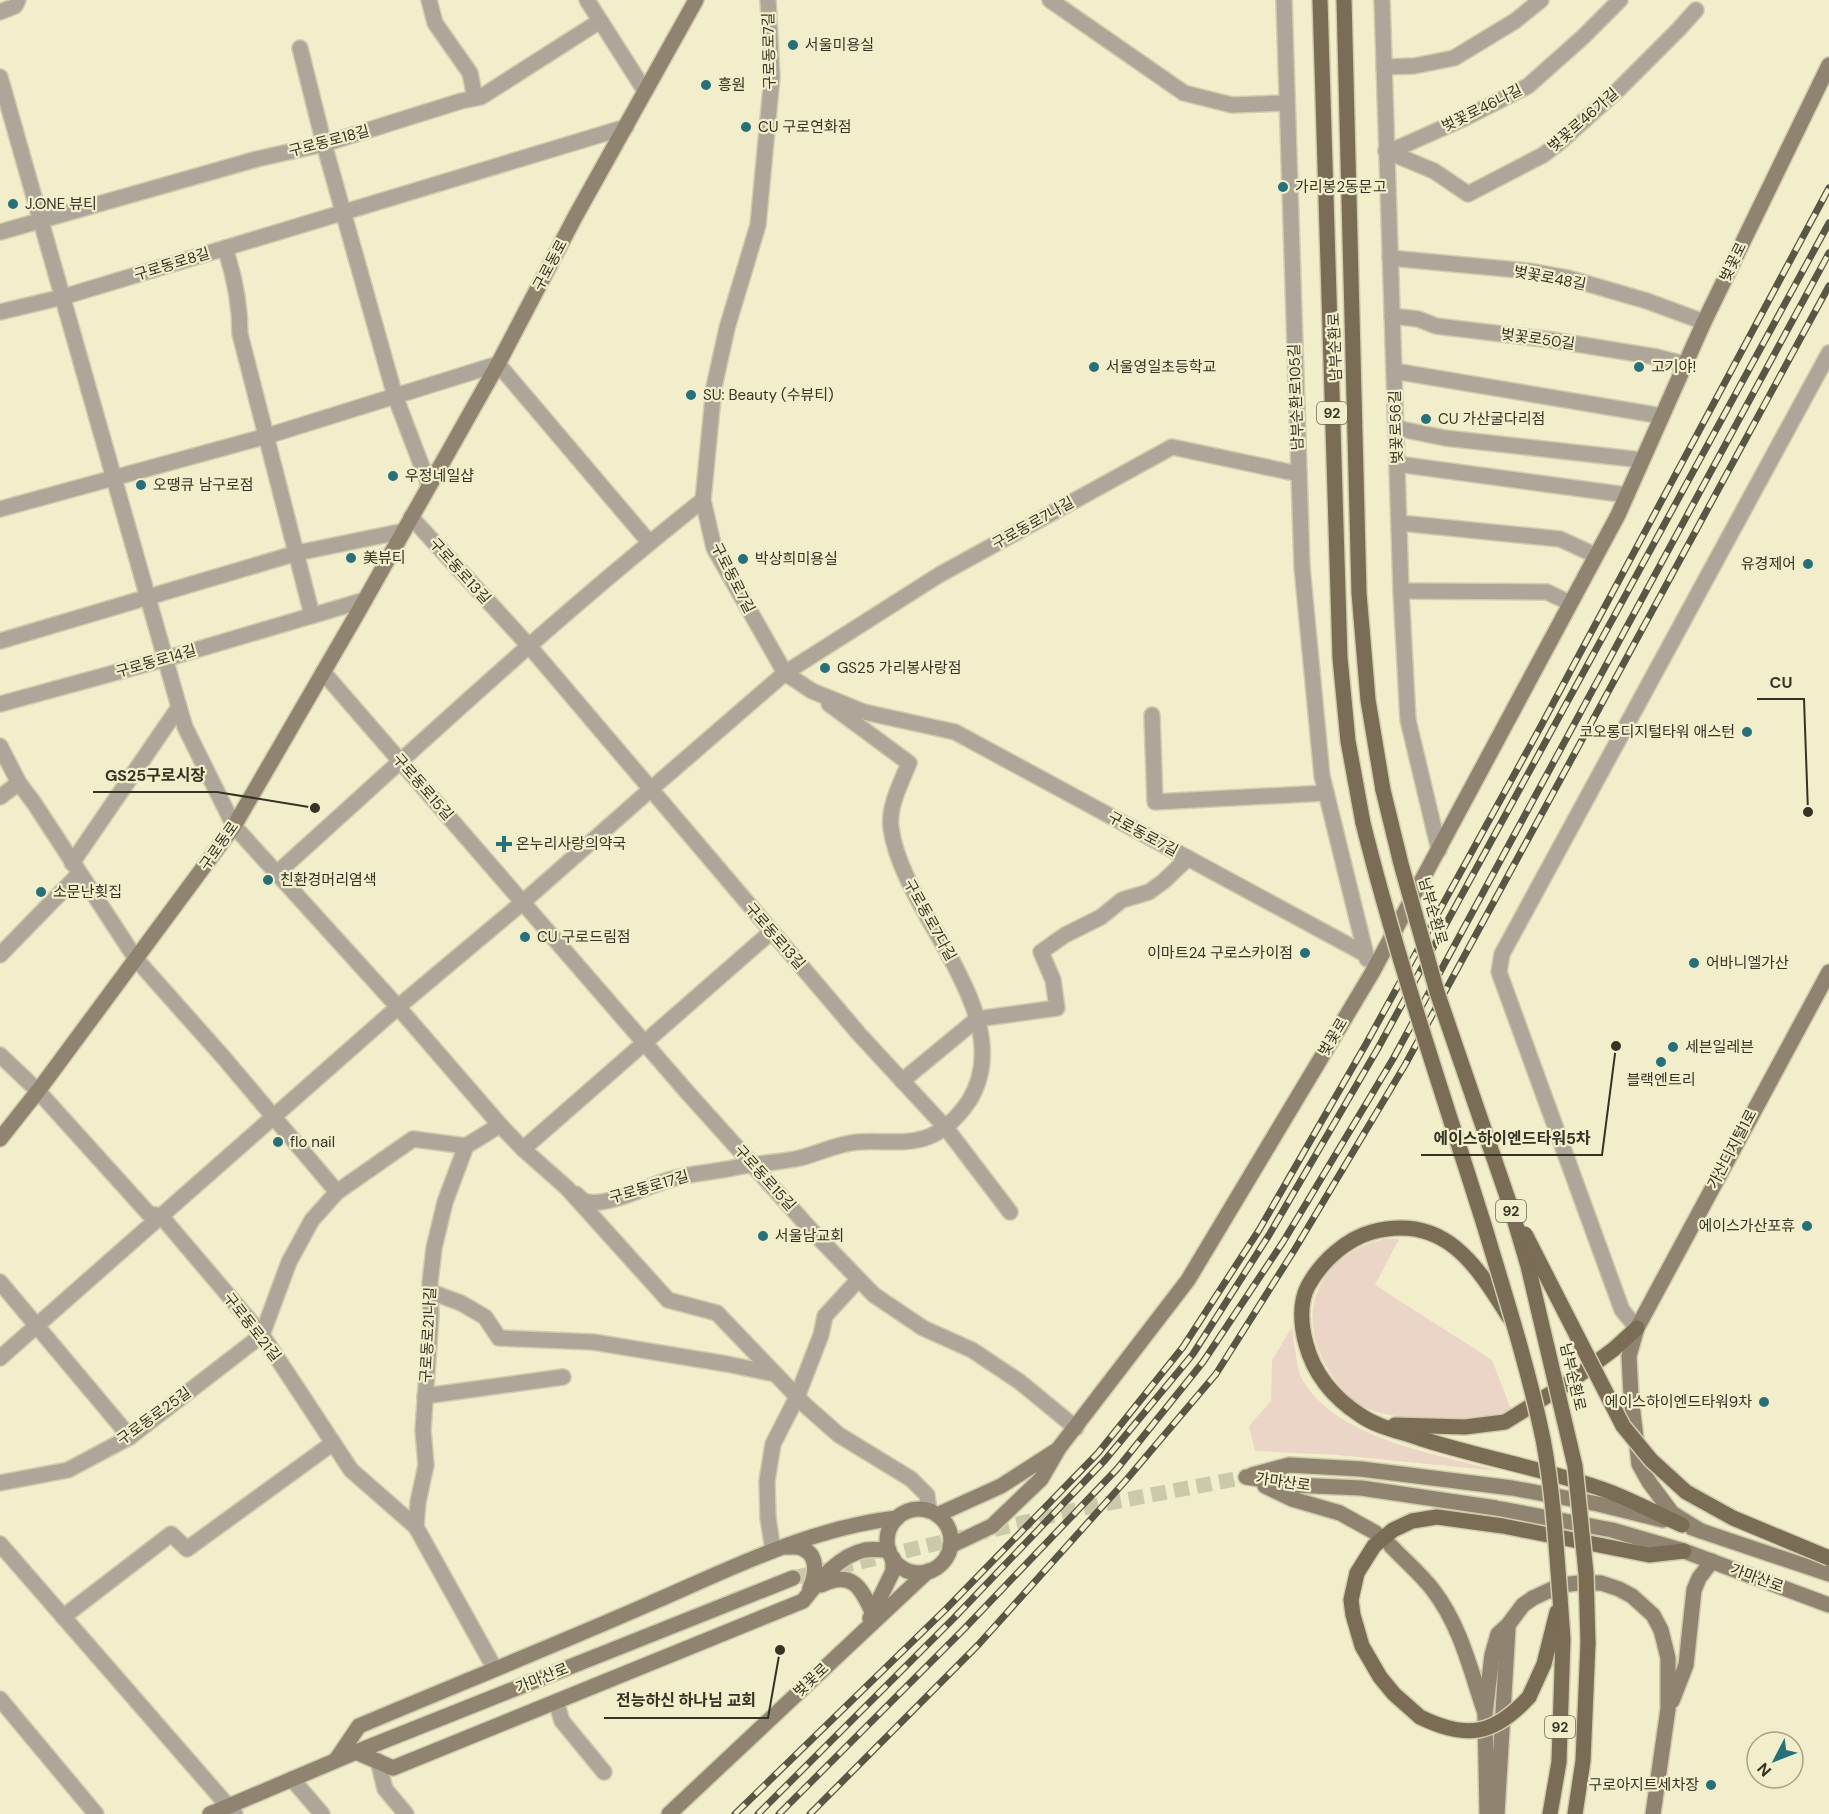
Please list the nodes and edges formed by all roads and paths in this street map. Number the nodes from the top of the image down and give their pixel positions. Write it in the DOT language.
graph roads {
  1 [pos="18,0"];
  2 [pos="429,0"];
  3 [pos="696,0"];
  4 [pos="768,0"];
  5 [pos="1050,0"];
  6 [pos="1284,0"];
  7 [pos="1320,0"];
  8 [pos="1344,0"];
  9 [pos="1382,0"];
  10 [pos="1541,0"];
  11 [pos="1620,0"];
  12 [pos="593,2"];
  13 [pos="1696,10"];
  14 [pos="0,12"];
  15 [pos="600,21"];
  16 [pos="300,48"];
  17 [pos="1829,65"];
  18 [pos="1384,67"];
  19 [pos="0,77"];
  20 [pos="645,91"];
  21 [pos="475,98"];
  22 [pos="1286,103"];
  23 [pos="626,127"];
  24 [pos="324,144"];
  25 [pos="1386,151"];
  26 [pos="343,211"];
  27 [pos="41,220"];
  28 [pos="0,232"];
  29 [pos="225,248"];
  30 [pos="1390,258"];
  31 [pos="63,297"];
  32 [pos="0,312"];
  33 [pos="1392,316"];
  34 [pos="1704,322"];
  35 [pos="1829,353"];
  36 [pos="498,364"];
  37 [pos="1684,364"];
  38 [pos="1394,371"];
  39 [pos="395,396"];
  40 [pos="1662,416"];
  41 [pos="1396,428"];
  42 [pos="267,436"];
  43 [pos="1642,460"];
  44 [pos="1397,464"];
  45 [pos="1299,474"];
  46 [pos="114,477"];
  47 [pos="429,485"];
  48 [pos="1627,495"];
  49 [pos="703,500"];
  50 [pos="0,509"];
  51 [pos="411,517"];
  52 [pos="1400,523"];
  53 [pos="404,531"];
  54 [pos="650,542"];
  55 [pos="297,553"];
  56 [pos="1595,555"];
  57 [pos="1401,591"];
  58 [pos="148,598"];
  59 [pos="365,600"];
  60 [pos="1570,603"];
  61 [pos="312,615"];
  62 [pos="0,641"];
  63 [pos="530,647"];
  64 [pos="165,659"];
  65 [pos="323,672"];
  66 [pos="785,673"];
  67 [pos="812,691"];
  68 [pos="0,704"];
  69 [pos="178,707"];
  70 [pos="1152,716"];
  71 [pos="0,746"];
  72 [pos="401,762"];
  73 [pos="19,783"];
  74 [pos="651,789"];
  75 [pos="1326,794"];
  76 [pos="0,796"];
  77 [pos="234,826"];
  78 [pos="1439,850"];
  79 [pos="1188,858"];
  80 [pos="76,868"];
  81 [pos="277,873"];
  82 [pos="523,902"];
  83 [pos="771,932"];
  84 [pos="1365,954"];
  85 [pos="0,955"];
  86 [pos="136,959"];
  87 [pos="1829,972"];
  88 [pos="1372,973"];
  89 [pos="398,1007"];
  90 [pos="977,1019"];
  91 [pos="645,1043"];
  92 [pos="0,1055"];
  93 [pos="902,1081"];
  94 [pos="38,1091"];
  95 [pos="273,1118"];
  96 [pos="500,1125"];
  97 [pos="946,1128"];
  98 [pos="0,1139"];
  99 [pos="466,1146"];
  100 [pos="523,1149"];
  101 [pos="753,1163"];
  102 [pos="567,1188"];
  103 [pos="336,1192"];
  104 [pos="1509,1205"];
  105 [pos="1010,1212"];
  106 [pos="161,1216"];
  107 [pos="858,1280"];
  108 [pos="0,1282"];
  109 [pos="430,1292"];
  110 [pos="1514,1325"];
  111 [pos="37,1326"];
  112 [pos="1637,1328"];
  113 [pos="261,1335"];
  114 [pos="0,1358"];
  115 [pos="775,1374"];
  116 [pos="563,1377"];
  117 [pos="425,1396"];
  118 [pos="797,1397"];
  119 [pos="1374,1423"];
  120 [pos="1076,1428"];
  121 [pos="130,1437"];
  122 [pos="333,1443"];
  123 [pos="1059,1448"];
  124 [pos="1246,1477"];
  125 [pos="0,1483"];
  126 [pos="933,1513"];
  127 [pos="897,1518"];
  128 [pos="1682,1525"];
  129 [pos="416,1527"];
  130 [pos="1701,1531"];
  131 [pos="1376,1533"];
  132 [pos="0,1544"];
  133 [pos="950,1546"];
  134 [pos="1391,1546"];
  135 [pos="776,1549"];
  136 [pos="1684,1551"];
  137 [pos="891,1554"];
  138 [pos="1829,1558"];
  139 [pos="1712,1562"];
  140 [pos="928,1571"];
  141 [pos="1829,1574"];
  142 [pos="793,1578"];
  143 [pos="808,1595"];
  144 [pos="1829,1605"];
  145 [pos="873,1614"];
  146 [pos="63,1617"];
  147 [pos="1508,1625"];
  148 [pos="862,1631"];
  149 [pos="1557,1638"];
  150 [pos="495,1669"];
  151 [pos="0,1699"];
  152 [pos="556,1702"];
  153 [pos="1668,1709"];
  154 [pos="1485,1714"];
  155 [pos="356,1752"];
  156 [pos="336,1760"];
  157 [pos="378,1761"];
  158 [pos="604,1772"];
  159 [pos="292,1779"];
  160 [pos="231,1810"];
  161 [pos="96,1814"];
  162 [pos="210,1814"];
  163 [pos="322,1814"];
  164 [pos="406,1814"];
  165 [pos="669,1814"];
  166 [pos="1487,1814"];
  167 [pos="1497,1814"];
  168 [pos="1550,1814"];
  169 [pos="1575,1814"];
  170 [pos="1653,1814"];
  1 -- 14 [label="street"];
  2 -- 21 [label="street"];
  3 -- 20 [label="main road, 구로동로"];
  4 -- 49 [label="street, 구로동로7길"];
  5 -- 22 [label="street"];
  6 -- 22 [label="street, 남부순환로105길"];
  7 -- 110 [label="main road, 남부순환로 / 92, bridge"];
  8 -- 104 [label="main road, 남부순환로 / 92, bridge"];
  9 -- 18 [label="street, 벚꽃로56길"];
  10 -- 18 [label="street"];
  11 -- 25 [label="street, 벚꽃로46나길"];
  12 -- 15 [label="street"];
  13 -- 25 [label="street, 벚꽃로46가길"];
  15 -- 20 [label="street"];
  15 -- 21 [label="street, 구로동로18길"];
  16 -- 24 [label="street"];
  17 -- 34 [label="main road, 벚꽃로"];
  18 -- 25 [label="street, 벚꽃로56길"];
  19 -- 27 [label="street"];
  20 -- 23 [label="main road, 구로동로"];
  21 -- 24 [label="street, 구로동로18길"];
  22 -- 45 [label="street, 남부순환로105길"];
  23 -- 26 [label="street, 구로동로8길"];
  23 -- 36 [label="main road, 구로동로"];
  24 -- 26 [label="street"];
  24 -- 27 [label="street, 구로동로18길"];
  25 -- 30 [label="street, 벚꽃로56길"];
  26 -- 29 [label="street, 구로동로8길"];
  26 -- 39 [label="street"];
  27 -- 28 [label="street, 구로동로18길"];
  27 -- 31 [label="street"];
  29 -- 31 [label="street, 구로동로8길"];
  29 -- 42 [label="street"];
  30 -- 33 [label="street, 벚꽃로56길"];
  30 -- 34 [label="street, 벚꽃로48길"];
  31 -- 32 [label="street, 구로동로8길"];
  31 -- 46 [label="street"];
  33 -- 37 [label="street, 벚꽃로50길"];
  33 -- 38 [label="street, 벚꽃로56길"];
  34 -- 37 [label="main road, 벚꽃로"];
  35 -- 112 [label="street"];
  36 -- 39 [label="street"];
  36 -- 47 [label="main road, 구로동로"];
  36 -- 54 [label="street"];
  37 -- 40 [label="main road, 벚꽃로"];
  38 -- 40 [label="street"];
  38 -- 41 [label="street, 벚꽃로56길"];
  39 -- 42 [label="street"];
  39 -- 47 [label="street"];
  40 -- 43 [label="main road, 벚꽃로"];
  41 -- 43 [label="street"];
  41 -- 44 [label="street, 벚꽃로56길"];
  42 -- 46 [label="street"];
  42 -- 55 [label="street"];
  43 -- 48 [label="main road, 벚꽃로"];
  44 -- 48 [label="street"];
  44 -- 52 [label="street, 벚꽃로56길"];
  45 -- 66 [label="street, 구로동로7나길"];
  45 -- 75 [label="street, 남부순환로105길"];
  46 -- 50 [label="street"];
  46 -- 58 [label="street"];
  47 -- 51 [label="main road, 구로동로"];
  48 -- 56 [label="main road, 벚꽃로"];
  49 -- 54 [label="street"];
  49 -- 66 [label="street, 구로동로7길"];
  51 -- 53 [label="main road, 구로동로"];
  51 -- 63 [label="street, 구로동로13길"];
  52 -- 56 [label="street"];
  52 -- 57 [label="street, 벚꽃로56길"];
  53 -- 55 [label="street"];
  53 -- 59 [label="main road, 구로동로"];
  54 -- 63 [label="street"];
  55 -- 58 [label="street"];
  55 -- 61 [label="street"];
  56 -- 60 [label="main road, 벚꽃로"];
  57 -- 60 [label="street"];
  57 -- 78 [label="street, 벚꽃로56길"];
  58 -- 62 [label="street"];
  58 -- 64 [label="street"];
  59 -- 61 [label="street, 구로동로14길"];
  59 -- 65 [label="main road, 구로동로"];
  60 -- 78 [label="main road, 벚꽃로"];
  61 -- 64 [label="street, 구로동로14길"];
  63 -- 72 [label="street"];
  63 -- 74 [label="street, 구로동로13길"];
  64 -- 68 [label="street, 구로동로14길"];
  64 -- 69 [label="street"];
  65 -- 72 [label="street, 구로동로15길"];
  65 -- 77 [label="main road, 구로동로"];
  66 -- 67 [label="street, 구로동로7길"];
  66 -- 74 [label="street"];
  67 -- 79 [label="street, 구로동로7길"];
  67 -- 90 [label="street, 구로동로7다길"];
  69 -- 77 [label="street"];
  69 -- 80 [label="street"];
  70 -- 75 [label="street"];
  71 -- 73 [label="street"];
  72 -- 81 [label="street"];
  72 -- 82 [label="street, 구로동로15길"];
  73 -- 76 [label="street"];
  73 -- 80 [label="street"];
  74 -- 82 [label="street"];
  74 -- 83 [label="street, 구로동로13길"];
  75 -- 84 [label="street, 남부순환로105길"];
  77 -- 81 [label="street, 구로동로17길"];
  77 -- 86 [label="main road, 구로동로"];
  78 -- 88 [label="main road, 벚꽃로"];
  79 -- 84 [label="street, 구로동로7길"];
  79 -- 90 [label="street, 구로동로7길"];
  80 -- 85 [label="street"];
  80 -- 86 [label="street"];
  81 -- 89 [label="street, 구로동로17길"];
  82 -- 89 [label="street"];
  82 -- 91 [label="street, 구로동로15길"];
  83 -- 91 [label="street"];
  83 -- 93 [label="street, 구로동로13길"];
  84 -- 88 [label="street, 남부순환로105길"];
  86 -- 94 [label="main road, 구로동로"];
  86 -- 95 [label="street"];
  87 -- 112 [label="main road, 가산디지털1로"];
  88 -- 120 [label="main road, 벚꽃로"];
  89 -- 95 [label="street"];
  89 -- 96 [label="street, 구로동로17길"];
  90 -- 93 [label="street"];
  90 -- 97 [label="street, 구로동로7다길"];
  91 -- 100 [label="street"];
  91 -- 101 [label="street, 구로동로15길"];
  92 -- 94 [label="street, 구로동로21길"];
  93 -- 97 [label="street, 구로동로13길"];
  94 -- 98 [label="main road, 구로동로"];
  94 -- 106 [label="street, 구로동로21길"];
  95 -- 103 [label="street"];
  95 -- 106 [label="street"];
  96 -- 99 [label="street"];
  96 -- 100 [label="street, 구로동로17길"];
  97 -- 101 [label="street, 구로동로17길"];
  97 -- 105 [label="street, 구로동로13길"];
  99 -- 103 [label="street"];
  99 -- 109 [label="street, 구로동로21나길"];
  100 -- 102 [label="street, 구로동로17길"];
  101 -- 102 [label="street, 구로동로17길"];
  101 -- 107 [label="street, 구로동로15길"];
  102 -- 115 [label="street, 구로동로17길"];
  103 -- 113 [label="street"];
  104 -- 138 [label="main road, bridge"];
  104 -- 169 [label="main road, 남부순환로 / 92, bridge"];
  106 -- 111 [label="street"];
  106 -- 113 [label="street, 구로동로21길"];
  107 -- 118 [label="street"];
  107 -- 120 [label="street, 구로동로15길"];
  108 -- 111 [label="street"];
  109 -- 115 [label="street"];
  109 -- 117 [label="street, 구로동로21나길"];
  110 -- 119 [label="main road, bridge"];
  110 -- 149 [label="main road, 남부순환로 / 92, bridge"];
  111 -- 114 [label="street"];
  111 -- 121 [label="street"];
  112 -- 119 [label="main road"];
  112 -- 130 [label="main road, 가산디지털1로"];
  113 -- 121 [label="street, 구로동로25길"];
  113 -- 122 [label="street, 구로동로21길"];
  115 -- 118 [label="street, 구로동로17길"];
  116 -- 117 [label="street"];
  117 -- 129 [label="street, 구로동로21나길"];
  118 -- 126 [label="street, 구로동로17길"];
  118 -- 135 [label="street"];
  119 -- 128 [label="main road"];
  120 -- 123 [label="main road, 벚꽃로"];
  121 -- 125 [label="street, 구로동로25길"];
  122 -- 129 [label="street, 구로동로21길"];
  122 -- 146 [label="street"];
  123 -- 126 [label="main road, 벚꽃로"];
  123 -- 133 [label="main road, 벚꽃로"];
  124 -- 128 [label="main road, 가마산로"];
  124 -- 131 [label="main road"];
  124 -- 136 [label="main road, 가마산로"];
  126 -- 127 [label="main road"];
  126 -- 133 [label="main road"];
  127 -- 135 [label="main road"];
  127 -- 137 [label="main road"];
  128 -- 130 [label="main road, 가마산로"];
  129 -- 150 [label="street, 구로동로21길"];
  130 -- 141 [label="main road, 가마산로"];
  132 -- 146 [label="street"];
  133 -- 140 [label="main road"];
  134 -- 154 [label="main road"];
  135 -- 143 [label="main road"];
  135 -- 150 [label="main road"];
  136 -- 139 [label="main road, 가마산로"];
  136 -- 149 [label="main road, bridge"];
  137 -- 140 [label="main road"];
  137 -- 143 [label="main road"];
  137 -- 145 [label="main road"];
  139 -- 144 [label="main road, 가마산로"];
  139 -- 153 [label="main road"];
  140 -- 148 [label="main road, 벚꽃로"];
  142 -- 155 [label="main road, 가마산로"];
  143 -- 145 [label="main road"];
  143 -- 152 [label="main road"];
  145 -- 148 [label="main road"];
  146 -- 160 [label="street"];
  147 -- 153 [label="main road"];
  147 -- 154 [label="main road"];
  147 -- 167 [label="main road"];
  148 -- 165 [label="main road, 벚꽃로"];
  149 -- 168 [label="main road, 남부순환로 / 92"];
  150 -- 156 [label="main road"];
  151 -- 161 [label="street"];
  152 -- 157 [label="main road"];
  152 -- 158 [label="street, 가마산로"];
  153 -- 170 [label="main road"];
  154 -- 166 [label="main road"];
  155 -- 156 [label="main road, 가마산로"];
  155 -- 157 [label="main road"];
  156 -- 159 [label="main road, 가마산로"];
  157 -- 164 [label="street"];
  159 -- 160 [label="main road, 가마산로"];
  159 -- 163 [label="street"];
  160 -- 162 [label="main road, 가마산로"];
}
